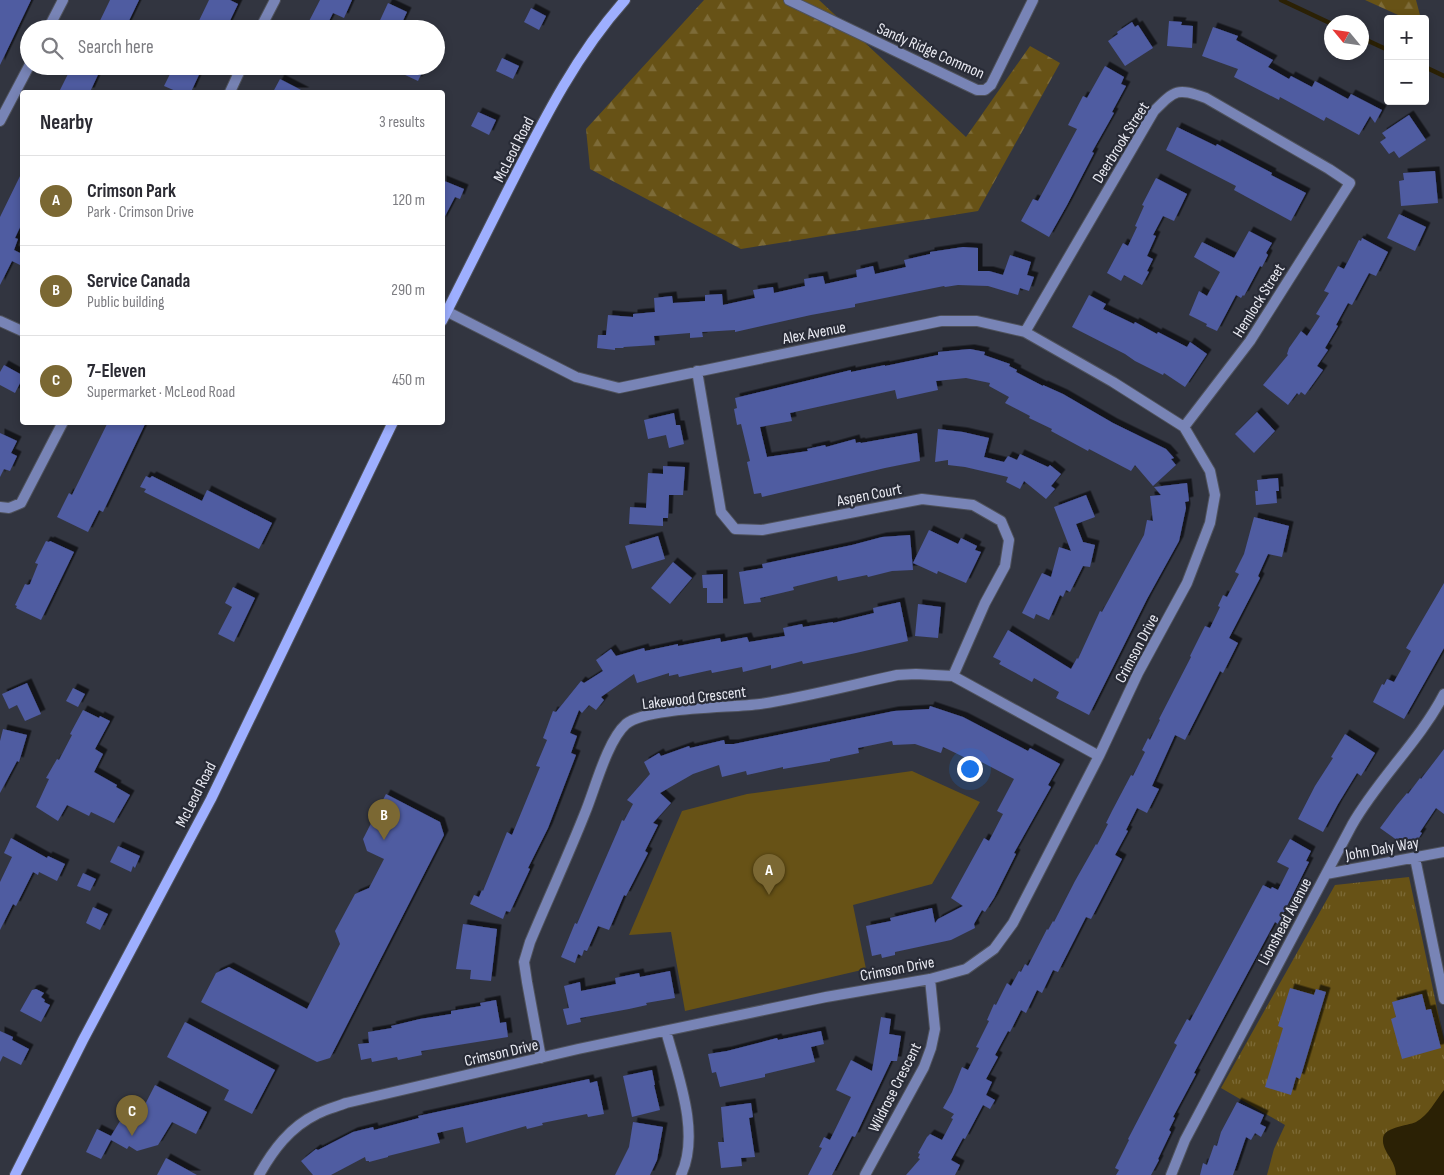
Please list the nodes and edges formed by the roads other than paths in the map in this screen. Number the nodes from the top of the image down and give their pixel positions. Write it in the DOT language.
graph roads {
  1 [pos="63,0"];
  2 [pos="275,0"];
  3 [pos="625,0"];
  4 [pos="1033,0"];
  5 [pos="798,2"];
  6 [pos="53,20"];
  7 [pos="265,20"];
  8 [pos="24,75"];
  9 [pos="238,75"];
  10 [pos="231,90"];
  11 [pos="0,121"];
  12 [pos="1350,183"];
  13 [pos="445,311"];
  14 [pos="445,313"];
  15 [pos="0,321"];
  16 [pos="20,330"];
  17 [pos="1025,332"];
  18 [pos="698,371"];
  19 [pos="61,425"];
  20 [pos="392,425"];
  21 [pos="1184,428"];
  22 [pos="0,507"];
  23 [pos="953,676"];
  24 [pos="1444,694"];
  25 [pos="1100,756"];
  26 [pos="1444,852"];
  27 [pos="1416,858"];
  28 [pos="1326,874"];
  29 [pos="930,979"];
  30 [pos="1444,999"];
  31 [pos="666,1031"];
  32 [pos="541,1058"];
  33 [pos="15,1175"];
  34 [pos="259,1175"];
  35 [pos="681,1175"];
  36 [pos="865,1175"];
  37 [pos="1171,1175"];
  1 -- 6 [label="street"];
  2 -- 7 [label="street"];
  3 -- 13 [label="main road, McLeod Road"];
  4 -- 5 [label="street, Sandy Ridge Common"];
  8 -- 11 [label="street"];
  9 -- 10 [label="street"];
  12 -- 17 [label="street, Deerbrook Street"];
  12 -- 21 [label="street, Hemlock Street"];
  14 -- 18 [label="street, Alex Avenue"];
  15 -- 16 [label="street"];
  17 -- 18 [label="street, Alex Avenue"];
  17 -- 21 [label="street, Alex Avenue"];
  18 -- 23 [label="street, Aspen Court"];
  19 -- 22 [label="street"];
  20 -- 33 [label="main road, McLeod Road"];
  21 -- 25 [label="street, Crimson Drive"];
  23 -- 25 [label="street, Lakewood Crescent"];
  23 -- 32 [label="street, Lakewood Crescent"];
  24 -- 28 [label="street, Lionshead Avenue"];
  25 -- 29 [label="street, Crimson Drive"];
  26 -- 27 [label="street, John Daly Way"];
  27 -- 28 [label="street, John Daly Way"];
  27 -- 30 [label="street"];
  28 -- 37 [label="street, Lionshead Avenue"];
  29 -- 31 [label="street, Crimson Drive"];
  29 -- 36 [label="street, Wildrose Crescent"];
  31 -- 32 [label="street, Crimson Drive"];
  31 -- 35 [label="street"];
  32 -- 34 [label="street, Crimson Drive"];
}
